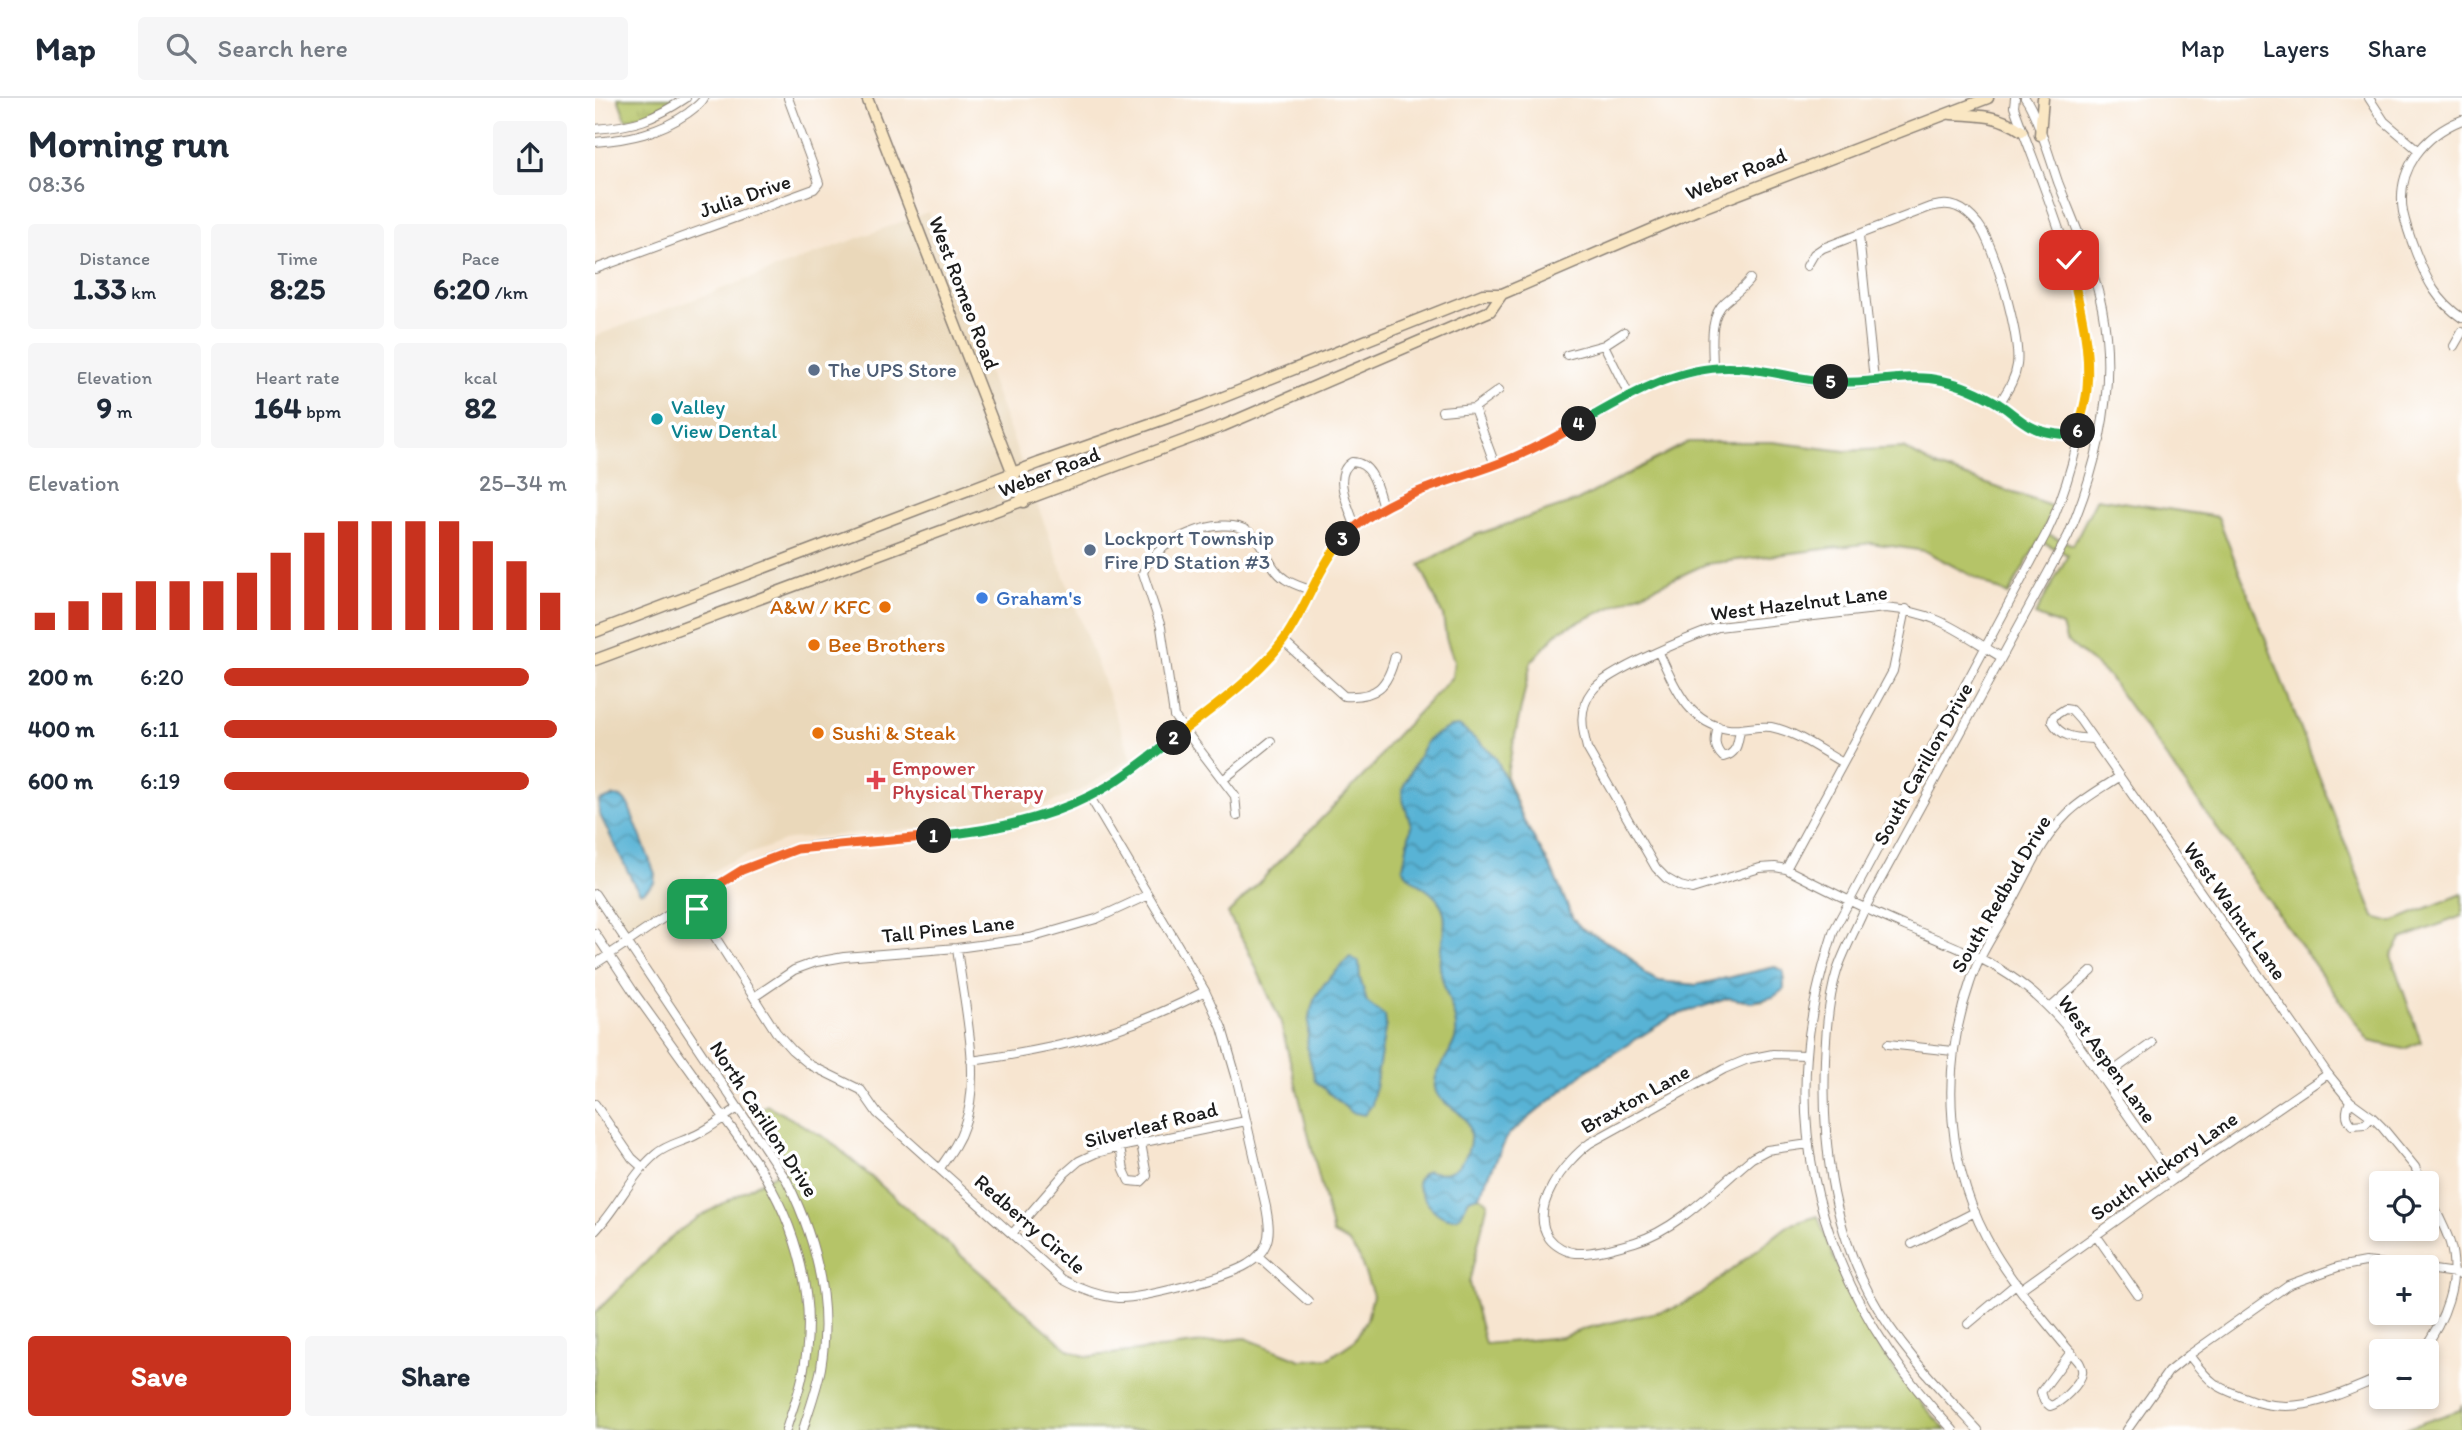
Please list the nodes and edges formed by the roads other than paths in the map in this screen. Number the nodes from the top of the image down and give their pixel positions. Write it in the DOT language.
graph roads {
  1 [pos="686,98"];
  2 [pos="704,98"];
  3 [pos="788,98"];
  4 [pos="867,98"];
  5 [pos="1988,98"];
  6 [pos="2015,98"];
  7 [pos="2025,98"];
  8 [pos="2043,98"];
  9 [pos="2369,98"];
  10 [pos="1945,114"];
  11 [pos="2462,120"];
  12 [pos="595,130"];
  13 [pos="2022,131"];
  14 [pos="2040,135"];
  15 [pos="595,142"];
  16 [pos="2418,150"];
  17 [pos="1859,236"];
  18 [pos="1807,266"];
  19 [pos="595,269"];
  20 [pos="1750,279"];
  21 [pos="1502,294"];
  22 [pos="2462,318"];
  23 [pos="1624,332"];
  24 [pos="2462,332"];
  25 [pos="1604,345"];
  26 [pos="2454,346"];
  27 [pos="1567,355"];
  28 [pos="1713,368"];
  29 [pos="1874,380"];
  30 [pos="1499,390"];
  31 [pos="1629,395"];
  32 [pos="1999,404"];
  33 [pos="1474,408"];
  34 [pos="1443,411"];
  35 [pos="2077,436"];
  36 [pos="2100,440"];
  37 [pos="1495,465"];
  38 [pos="1013,473"];
  39 [pos="1024,502"];
  40 [pos="1383,507"];
  41 [pos="1355,526"];
  42 [pos="1310,590"];
  43 [pos="1906,610"];
  44 [pos="595,632"];
  45 [pos="1283,641"];
  46 [pos="1987,649"];
  47 [pos="1659,653"];
  48 [pos="1395,656"];
  49 [pos="2001,657"];
  50 [pos="595,660"];
  51 [pos="1718,726"];
  52 [pos="1185,729"];
  53 [pos="1740,729"];
  54 [pos="2092,739"];
  55 [pos="1271,741"];
  56 [pos="1843,763"];
  57 [pos="2119,777"];
  58 [pos="1224,779"];
  59 [pos="1090,797"];
  60 [pos="1237,816"];
  61 [pos="1786,869"];
  62 [pos="595,894"];
  63 [pos="1148,895"];
  64 [pos="692,901"];
  65 [pos="1848,901"];
  66 [pos="1865,908"];
  67 [pos="595,933"];
  68 [pos="626,944"];
  69 [pos="957,948"];
  70 [pos="609,955"];
  71 [pos="1980,958"];
  72 [pos="595,964"];
  73 [pos="2092,971"];
  74 [pos="1205,991"];
  75 [pos="754,997"];
  76 [pos="2050,1008"];
  77 [pos="2152,1043"];
  78 [pos="1888,1044"];
  79 [pos="1953,1051"];
  80 [pos="1807,1055"];
  81 [pos="971,1061"];
  82 [pos="2327,1074"];
  83 [pos="2102,1079"];
  84 [pos="2350,1101"];
  85 [pos="595,1104"];
  86 [pos="738,1108"];
  87 [pos="2372,1116"];
  88 [pos="724,1117"];
  89 [pos="1246,1121"];
  90 [pos="1141,1143"];
  91 [pos="1809,1144"];
  92 [pos="1120,1147"];
  93 [pos="642,1167"];
  94 [pos="940,1168"];
  95 [pos="2417,1171"];
  96 [pos="2173,1180"];
  97 [pos="1975,1212"];
  98 [pos="2439,1220"];
  99 [pos="595,1231"];
  100 [pos="1012,1234"];
  101 [pos="2096,1235"];
  102 [pos="1912,1244"];
  103 [pos="1258,1256"];
  104 [pos="2369,1262"];
  105 [pos="2439,1271"];
  106 [pos="2452,1273"];
  107 [pos="2462,1274"];
  108 [pos="2019,1286"];
  109 [pos="2138,1294"];
  110 [pos="1308,1301"];
  111 [pos="1968,1324"];
  112 [pos="2431,1339"];
  113 [pos="2071,1352"];
  114 [pos="2189,1354"];
  115 [pos="2369,1382"];
  116 [pos="786,1430"];
  117 [pos="803,1430"];
  118 [pos="1953,1430"];
  119 [pos="1977,1430"];
  120 [pos="2127,1430"];
  1 -- 12 [label="street"];
  2 -- 15 [label="street"];
  3 -- 19 [label="street, Julia Drive"];
  4 -- 38 [label="main road, West Romeo Road"];
  5 -- 10 [label="main road, Weber Road"];
  6 -- 13 [label="street, South Carillon Drive"];
  7 -- 14 [label="street, South Carillon Drive"];
  8 -- 14 [label="main road"];
  9 -- 16 [label="street"];
  10 -- 13 [label="main road"];
  10 -- 21 [label="main road, Weber Road"];
  11 -- 16 [label="street"];
  13 -- 35 [label="street, South Carillon Drive"];
  14 -- 36 [label="street, South Carillon Drive"];
  16 -- 22 [label="street"];
  17 -- 18 [label="street"];
  17 -- 29 [label="street"];
  17 -- 32 [label="street"];
  20 -- 28 [label="street"];
  21 -- 38 [label="main road, Weber Road"];
  21 -- 39 [label="main road, Weber Road"];
  23 -- 25 [label="street"];
  24 -- 26 [label="street"];
  25 -- 27 [label="street"];
  25 -- 31 [label="street"];
  28 -- 29 [label="street"];
  28 -- 31 [label="street"];
  29 -- 32 [label="street"];
  30 -- 33 [label="street"];
  31 -- 37 [label="street"];
  32 -- 35 [label="street"];
  33 -- 34 [label="street"];
  33 -- 37 [label="street"];
  35 -- 36 [label="street"];
  35 -- 46 [label="street, South Carillon Drive"];
  36 -- 49 [label="street, South Carillon Drive"];
  37 -- 40 [label="street"];
  38 -- 39 [label="main road, West Romeo Road"];
  38 -- 44 [label="main road, Weber Road"];
  39 -- 50 [label="main road, Weber Road"];
  40 -- 41 [label="street"];
  40 -- 41 [label="street"];
  41 -- 42 [label="street"];
  42 -- 45 [label="street"];
  42 -- 52 [label="street"];
  43 -- 46 [label="street, West Hazelnut Lane"];
  43 -- 47 [label="street, West Hazelnut Lane"];
  43 -- 56 [label="street"];
  45 -- 48 [label="street"];
  45 -- 52 [label="street"];
  46 -- 49 [label="street, West Hazelnut Lane"];
  46 -- 65 [label="street, South Carillon Drive"];
  47 -- 51 [label="street"];
  47 -- 61 [label="street, West Hazelnut Lane"];
  49 -- 66 [label="street, South Carillon Drive"];
  51 -- 53 [label="street"];
  51 -- 53 [label="street"];
  52 -- 58 [label="street"];
  52 -- 59 [label="street"];
  53 -- 56 [label="street"];
  54 -- 54 [label="street, West Walnut Lane"];
  54 -- 57 [label="street, West Walnut Lane"];
  55 -- 58 [label="street"];
  56 -- 61 [label="street"];
  57 -- 71 [label="street, South Redbud Drive"];
  57 -- 82 [label="street, West Walnut Lane"];
  58 -- 60 [label="street"];
  59 -- 63 [label="street"];
  59 -- 64 [label="street"];
  61 -- 65 [label="street"];
  62 -- 68 [label="street, North Carillon Drive"];
  63 -- 69 [label="street, Tall Pines Lane"];
  63 -- 74 [label="street"];
  64 -- 68 [label="street"];
  64 -- 75 [label="street, Redberry Circle"];
  65 -- 66 [label="street, West Aspen Lane"];
  65 -- 80 [label="street, South Carillon Drive"];
  66 -- 71 [label="street, West Aspen Lane"];
  66 -- 119 [label="street, South Carillon Drive"];
  67 -- 70 [label="street, North Carillon Drive"];
  68 -- 70 [label="street"];
  68 -- 86 [label="street, North Carillon Drive"];
  69 -- 75 [label="street, Tall Pines Lane"];
  69 -- 81 [label="street"];
  70 -- 72 [label="street"];
  70 -- 88 [label="street, North Carillon Drive"];
  71 -- 76 [label="street, West Aspen Lane"];
  71 -- 79 [label="street, South Redbud Drive"];
  73 -- 76 [label="street"];
  74 -- 81 [label="street"];
  74 -- 89 [label="street"];
  75 -- 94 [label="street, Redberry Circle"];
  76 -- 83 [label="street, West Aspen Lane"];
  77 -- 83 [label="street"];
  78 -- 79 [label="street"];
  79 -- 97 [label="street, South Redbud Drive"];
  80 -- 91 [label="street, South Carillon Drive"];
  80 -- 91 [label="street, Braxton Lane"];
  81 -- 94 [label="street"];
  82 -- 84 [label="street, West Walnut Lane"];
  82 -- 96 [label="street, South Hickory Lane"];
  83 -- 96 [label="street, West Aspen Lane"];
  84 -- 87 [label="street, West Walnut Lane"];
  84 -- 87 [label="street, West Walnut Lane"];
  85 -- 93 [label="street"];
  86 -- 88 [label="street"];
  86 -- 117 [label="street, North Carillon Drive"];
  87 -- 95 [label="street, West Walnut Lane"];
  88 -- 93 [label="street"];
  88 -- 116 [label="street, North Carillon Drive"];
  89 -- 90 [label="street, Silverleaf Road"];
  89 -- 103 [label="street"];
  90 -- 92 [label="street, Silverleaf Road"];
  90 -- 92 [label="street"];
  91 -- 118 [label="street, South Carillon Drive"];
  92 -- 100 [label="street, Silverleaf Road"];
  93 -- 99 [label="street"];
  94 -- 100 [label="street, Redberry Circle"];
  96 -- 101 [label="street, South Hickory Lane"];
  97 -- 102 [label="street"];
  97 -- 108 [label="street, South Redbud Drive"];
  98 -- 106 [label="street"];
  100 -- 103 [label="street, Redberry Circle"];
  101 -- 108 [label="street, South Hickory Lane"];
  101 -- 109 [label="street"];
  103 -- 110 [label="street"];
  104 -- 114 [label="street"];
  105 -- 106 [label="street"];
  106 -- 107 [label="street"];
  106 -- 112 [label="street"];
  108 -- 111 [label="street, South Hickory Lane"];
  108 -- 113 [label="street, South Redbud Drive"];
  113 -- 113 [label="street"];
  114 -- 115 [label="street"];
  114 -- 120 [label="street"];
}
